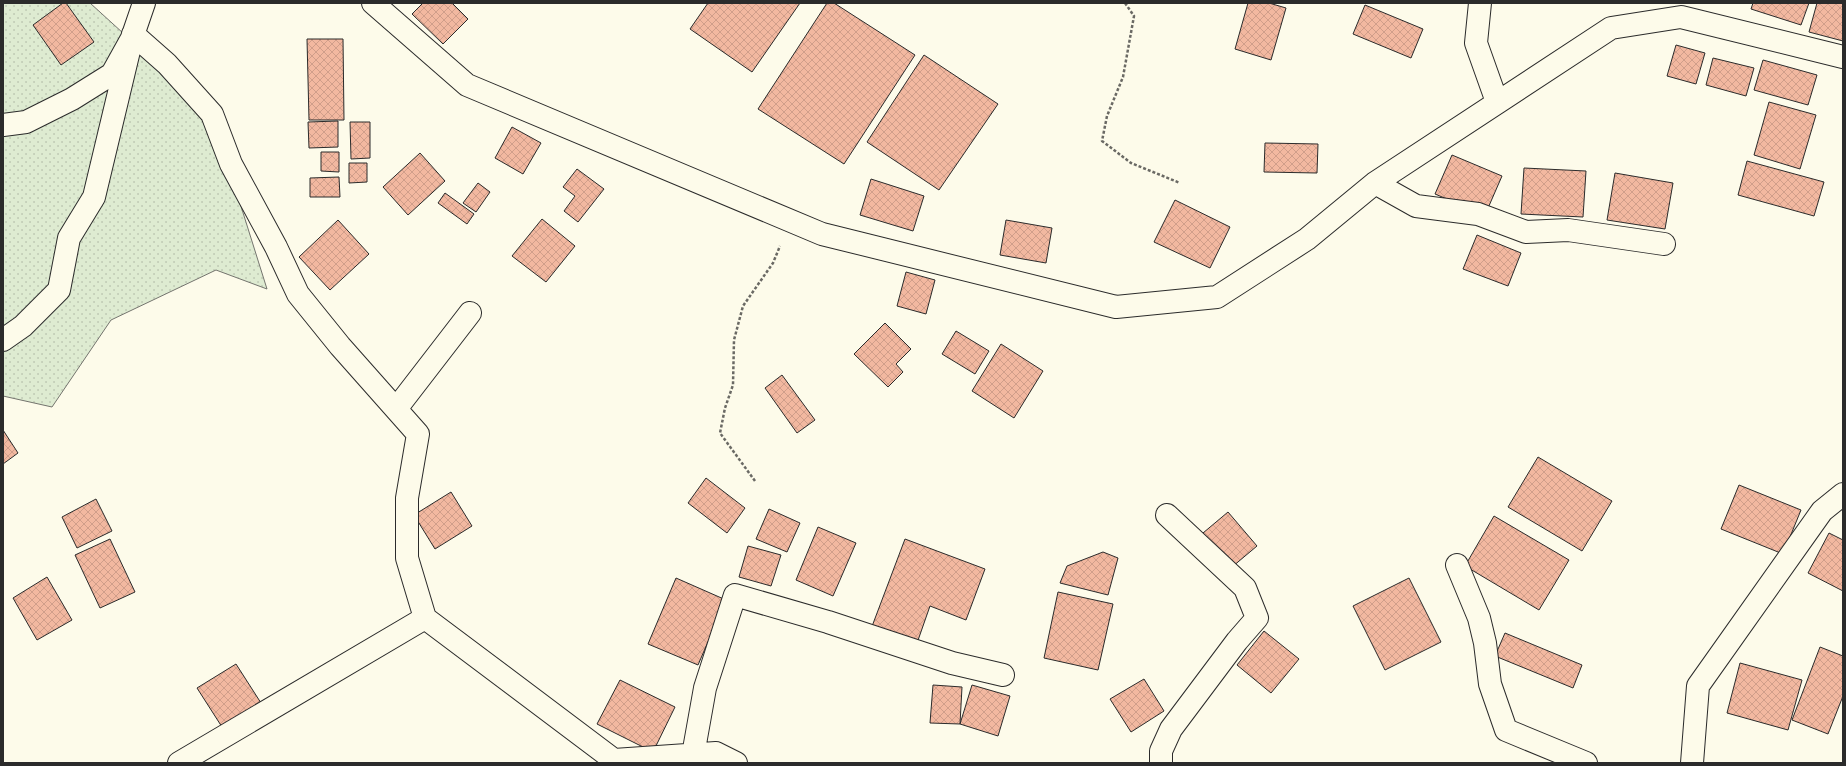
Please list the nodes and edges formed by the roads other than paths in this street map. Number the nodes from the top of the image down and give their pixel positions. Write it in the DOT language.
graph roads {
  1 [pos="144,3"];
  2 [pos="373,3"];
  3 [pos="1480,3"];
  4 [pos="133,34"];
  5 [pos="1843,57"];
  6 [pos="1497,102"];
  7 [pos="3,125"];
  8 [pos="1375,183"];
  9 [pos="1664,244"];
  10 [pos="470,313"];
  11 [pos="3,340"];
  12 [pos="396,409"];
  13 [pos="1843,494"];
  14 [pos="1167,515"];
  15 [pos="1457,565"];
  16 [pos="425,618"];
  17 [pos="1003,675"];
  18 [pos="693,755"];
  19 [pos="179,763"];
  20 [pos="736,763"];
  21 [pos="1161,763"];
  22 [pos="1586,763"];
  23 [pos="1692,763"];
  1 -- 4 [label="street"];
  2 -- 8 [label="street"];
  3 -- 6 [label="street"];
  4 -- 7 [label="street"];
  4 -- 11 [label="street"];
  4 -- 12 [label="street"];
  5 -- 6 [label="street"];
  6 -- 8 [label="street"];
  8 -- 9 [label="street"];
  10 -- 12 [label="street"];
  12 -- 16 [label="street"];
  13 -- 23 [label="street"];
  14 -- 21 [label="street"];
  15 -- 22 [label="street"];
  16 -- 18 [label="street"];
  16 -- 19 [label="street"];
  17 -- 18 [label="street"];
  18 -- 20 [label="street"];
}
